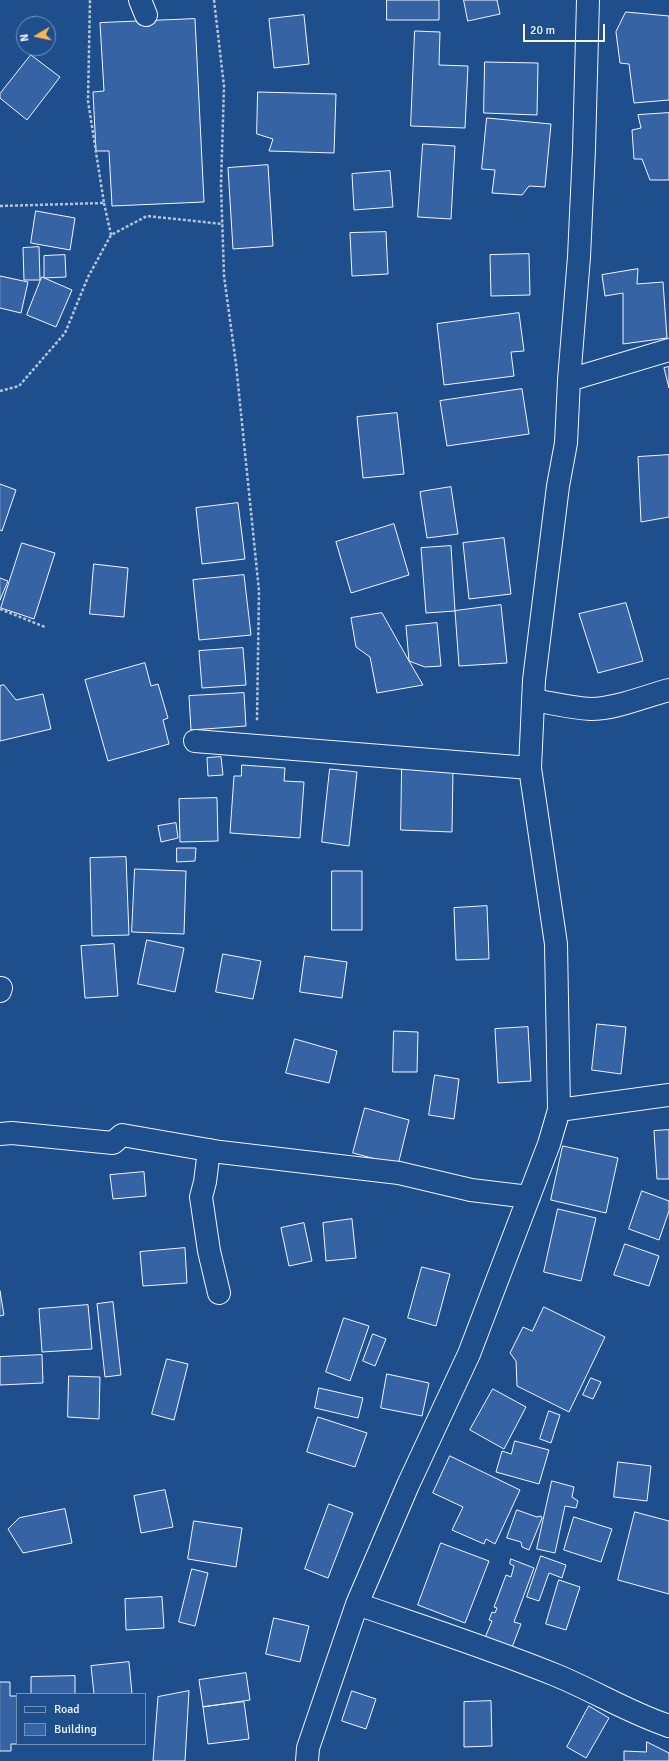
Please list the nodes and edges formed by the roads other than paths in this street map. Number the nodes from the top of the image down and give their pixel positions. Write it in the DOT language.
graph roads {
  1 [pos="588,0"];
  2 [pos="669,350"];
  3 [pos="569,380"];
  4 [pos="669,690"];
  5 [pos="533,700"];
  6 [pos="195,741"];
  7 [pos="530,768"];
  8 [pos="669,1096"];
  9 [pos="559,1110"];
  10 [pos="0,1134"];
  11 [pos="209,1150"];
  12 [pos="529,1197"];
  13 [pos="219,1293"];
  14 [pos="357,1604"];
  15 [pos="669,1726"];
  16 [pos="307,1761"];
  1 -- 3 [label="street"];
  2 -- 3 [label="street"];
  3 -- 5 [label="street"];
  4 -- 5 [label="street"];
  5 -- 7 [label="street"];
  6 -- 7 [label="street"];
  7 -- 9 [label="street"];
  8 -- 9 [label="street"];
  9 -- 12 [label="street"];
  10 -- 11 [label="street"];
  11 -- 12 [label="street"];
  11 -- 13 [label="street"];
  12 -- 14 [label="street"];
  14 -- 15 [label="street"];
  14 -- 16 [label="street"];
}
